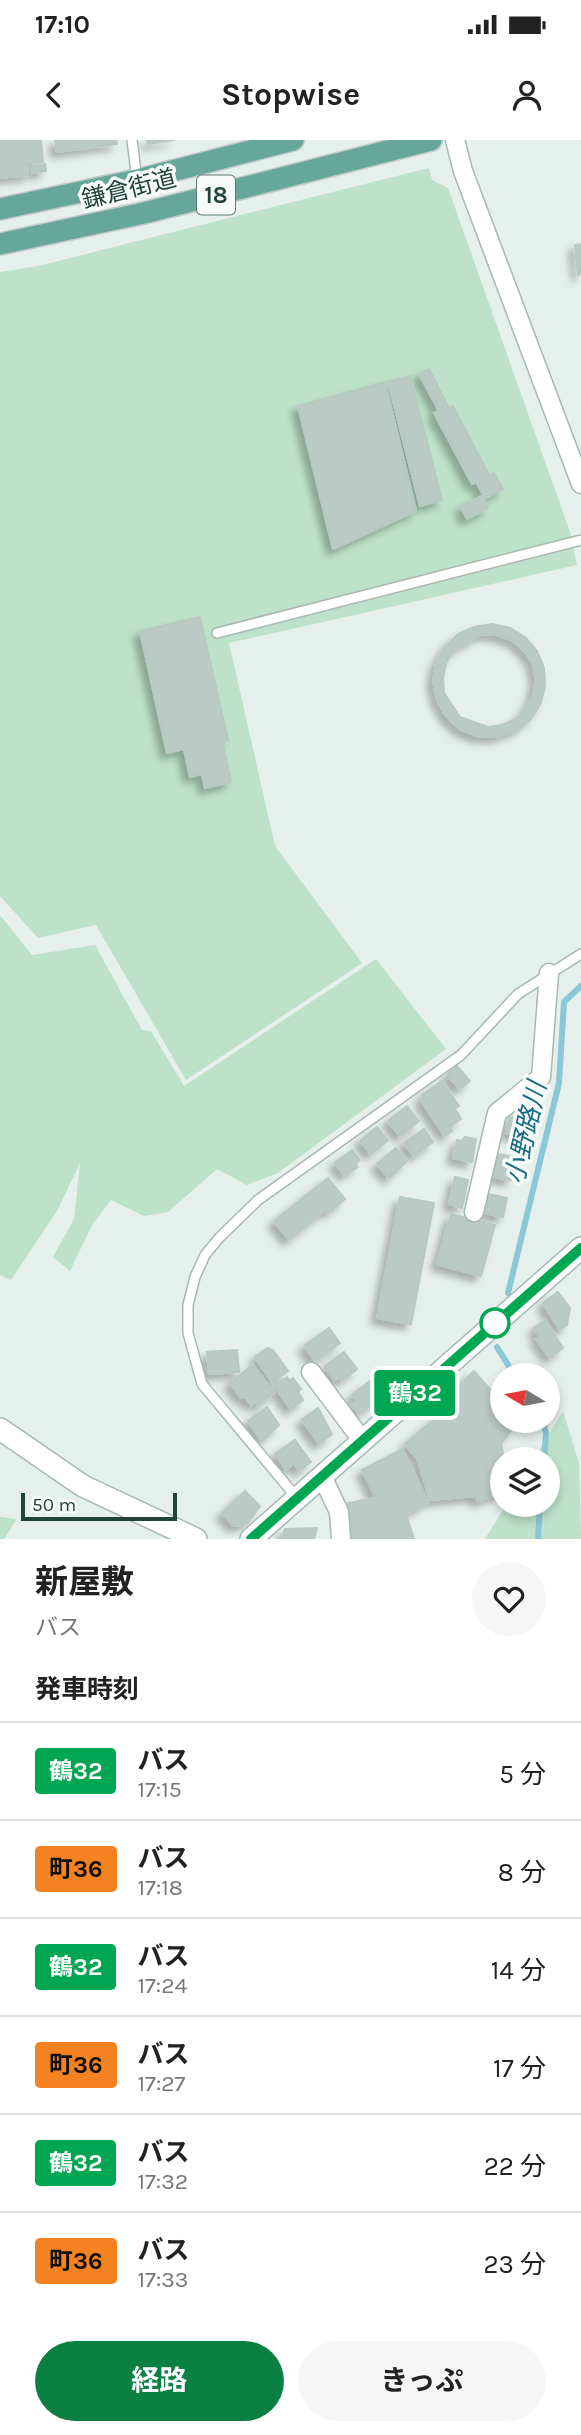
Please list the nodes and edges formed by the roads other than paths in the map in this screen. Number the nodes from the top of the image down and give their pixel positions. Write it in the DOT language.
graph roads {
  1 [pos="132,140"];
  2 [pos="293,140"];
  3 [pos="431,140"];
  4 [pos="455,140"];
  5 [pos="137,180"];
  6 [pos="0,209"];
  7 [pos="0,244"];
  8 [pos="581,484"];
  9 [pos="581,540"];
  10 [pos="217,633"];
  11 [pos="581,954"];
  12 [pos="549,973"];
  13 [pos="474,1212"];
  14 [pos="580,1250"];
  15 [pos="311,1372"];
  16 [pos="0,1429"];
  17 [pos="362,1440"];
  18 [pos="322,1476"];
  19 [pos="297,1498"];
  20 [pos="196,1539"];
  21 [pos="251,1539"];
  22 [pos="341,1539"];
  1 -- 5 [label="lane"];
  2 -- 5 [label="main road, 鎌倉街道 / 18"];
  3 -- 7 [label="main road, 鎌倉街道 / 18"];
  4 -- 8 [label="street"];
  5 -- 6 [label="main road, 鎌倉街道 / 18"];
  9 -- 10 [label="lane"];
  11 -- 12 [label="lane"];
  12 -- 13 [label="street"];
  12 -- 19 [label="lane"];
  14 -- 17 [label="street"];
  15 -- 17 [label="street"];
  16 -- 20 [label="street"];
  17 -- 18 [label="street"];
  18 -- 19 [label="street"];
  18 -- 22 [label="street"];
  19 -- 21 [label="street"];
}
